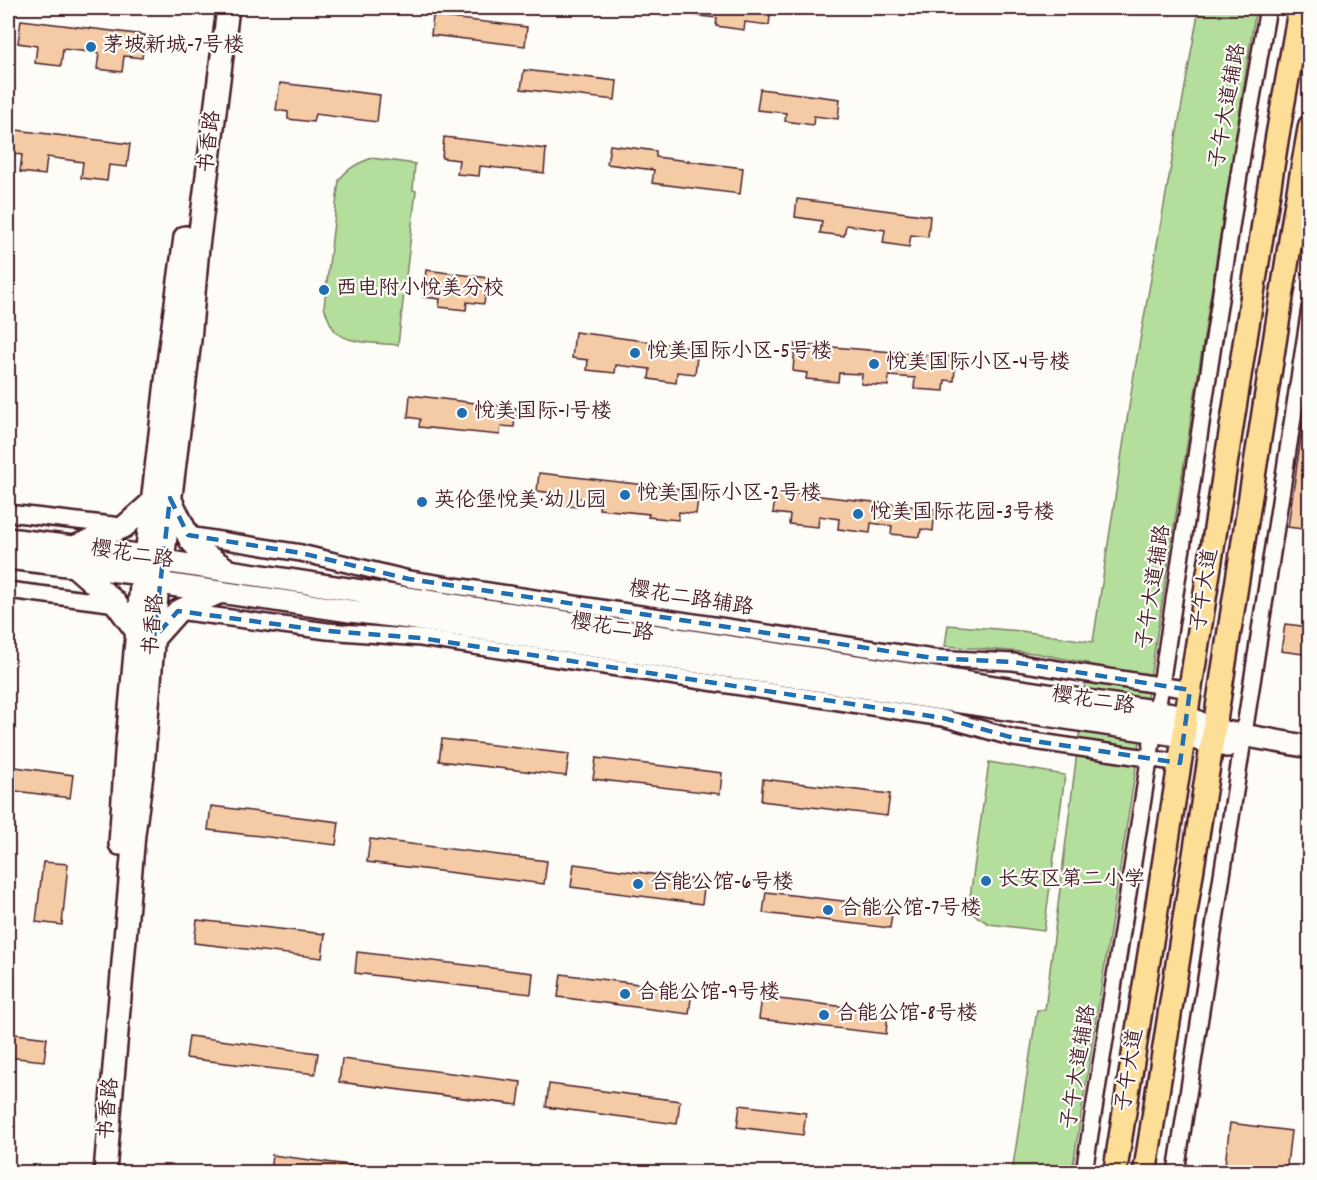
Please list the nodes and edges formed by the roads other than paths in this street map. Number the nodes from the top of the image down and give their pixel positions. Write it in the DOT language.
graph roads {
  1 [pos="213,8"];
  2 [pos="228,8"];
  3 [pos="1268,8"];
  4 [pos="1300,8"];
  5 [pos="1310,126"];
  6 [pos="1310,308"];
  7 [pos="161,500"];
  8 [pos="8,513"];
  9 [pos="124,527"];
  10 [pos="188,535"];
  11 [pos="8,539"];
  12 [pos="74,557"];
  13 [pos="8,558"];
  14 [pos="152,568"];
  15 [pos="229,571"];
  16 [pos="8,590"];
  17 [pos="220,592"];
  18 [pos="117,604"];
  19 [pos="178,611"];
  20 [pos="145,635"];
  21 [pos="1161,685"];
  22 [pos="1190,690"];
  23 [pos="1155,721"];
  24 [pos="1185,726"];
  25 [pos="1213,737"];
  26 [pos="1242,742"];
  27 [pos="1310,747"];
  28 [pos="1149,759"];
  29 [pos="1310,760"];
  30 [pos="1180,763"];
  31 [pos="91,1173"];
  32 [pos="105,1173"];
  33 [pos="1084,1173"];
  34 [pos="1115,1173"];
  35 [pos="1145,1173"];
  36 [pos="1176,1173"];
  1 -- 7 [label="main road, 书香路"];
  2 -- 7 [label="main road, 书香路"];
  3 -- 21 [label="street, 子午大道辅路"];
  4 -- 22 [label="main road, 子午大道"];
  5 -- 25 [label="main road, 子午大道"];
  6 -- 26 [label="street"];
  7 -- 9 [label="main road"];
  7 -- 10 [label="main road"];
  7 -- 14 [label="main road, 书香路"];
  8 -- 9 [label="street"];
  9 -- 12 [label="main road"];
  10 -- 15 [label="main road"];
  10 -- 21 [label="street, 樱花二路辅路"];
  11 -- 12 [label="main road, 樱花二路"];
  12 -- 13 [label="main road, 樱花二路"];
  12 -- 14 [label="main road, 樱花二路"];
  12 -- 18 [label="main road"];
  14 -- 15 [label="main road, 樱花二路"];
  14 -- 17 [label="main road, 樱花二路"];
  14 -- 20 [label="main road, 书香路"];
  15 -- 23 [label="main road, 樱花二路"];
  16 -- 18 [label="street"];
  17 -- 19 [label="main road"];
  17 -- 23 [label="main road, 樱花二路"];
  18 -- 20 [label="main road"];
  19 -- 20 [label="main road"];
  19 -- 28 [label="street"];
  20 -- 31 [label="main road, 书香路"];
  20 -- 32 [label="main road, 书香路"];
  21 -- 22 [label="street, 樱花二路辅路"];
  21 -- 23 [label="street, 子午大道辅路"];
  22 -- 24 [label="main road, 子午大道"];
  23 -- 24 [label="main road, 樱花二路"];
  23 -- 28 [label="street, 子午大道辅路"];
  24 -- 25 [label="main road, 樱花二路"];
  24 -- 30 [label="main road, 子午大道"];
  25 -- 26 [label="main road, 樱花二路"];
  25 -- 35 [label="main road, 子午大道"];
  26 -- 27 [label="main road"];
  26 -- 29 [label="main road"];
  26 -- 36 [label="street"];
  28 -- 30 [label="street"];
  28 -- 33 [label="street, 子午大道辅路"];
  30 -- 34 [label="main road, 子午大道"];
}
